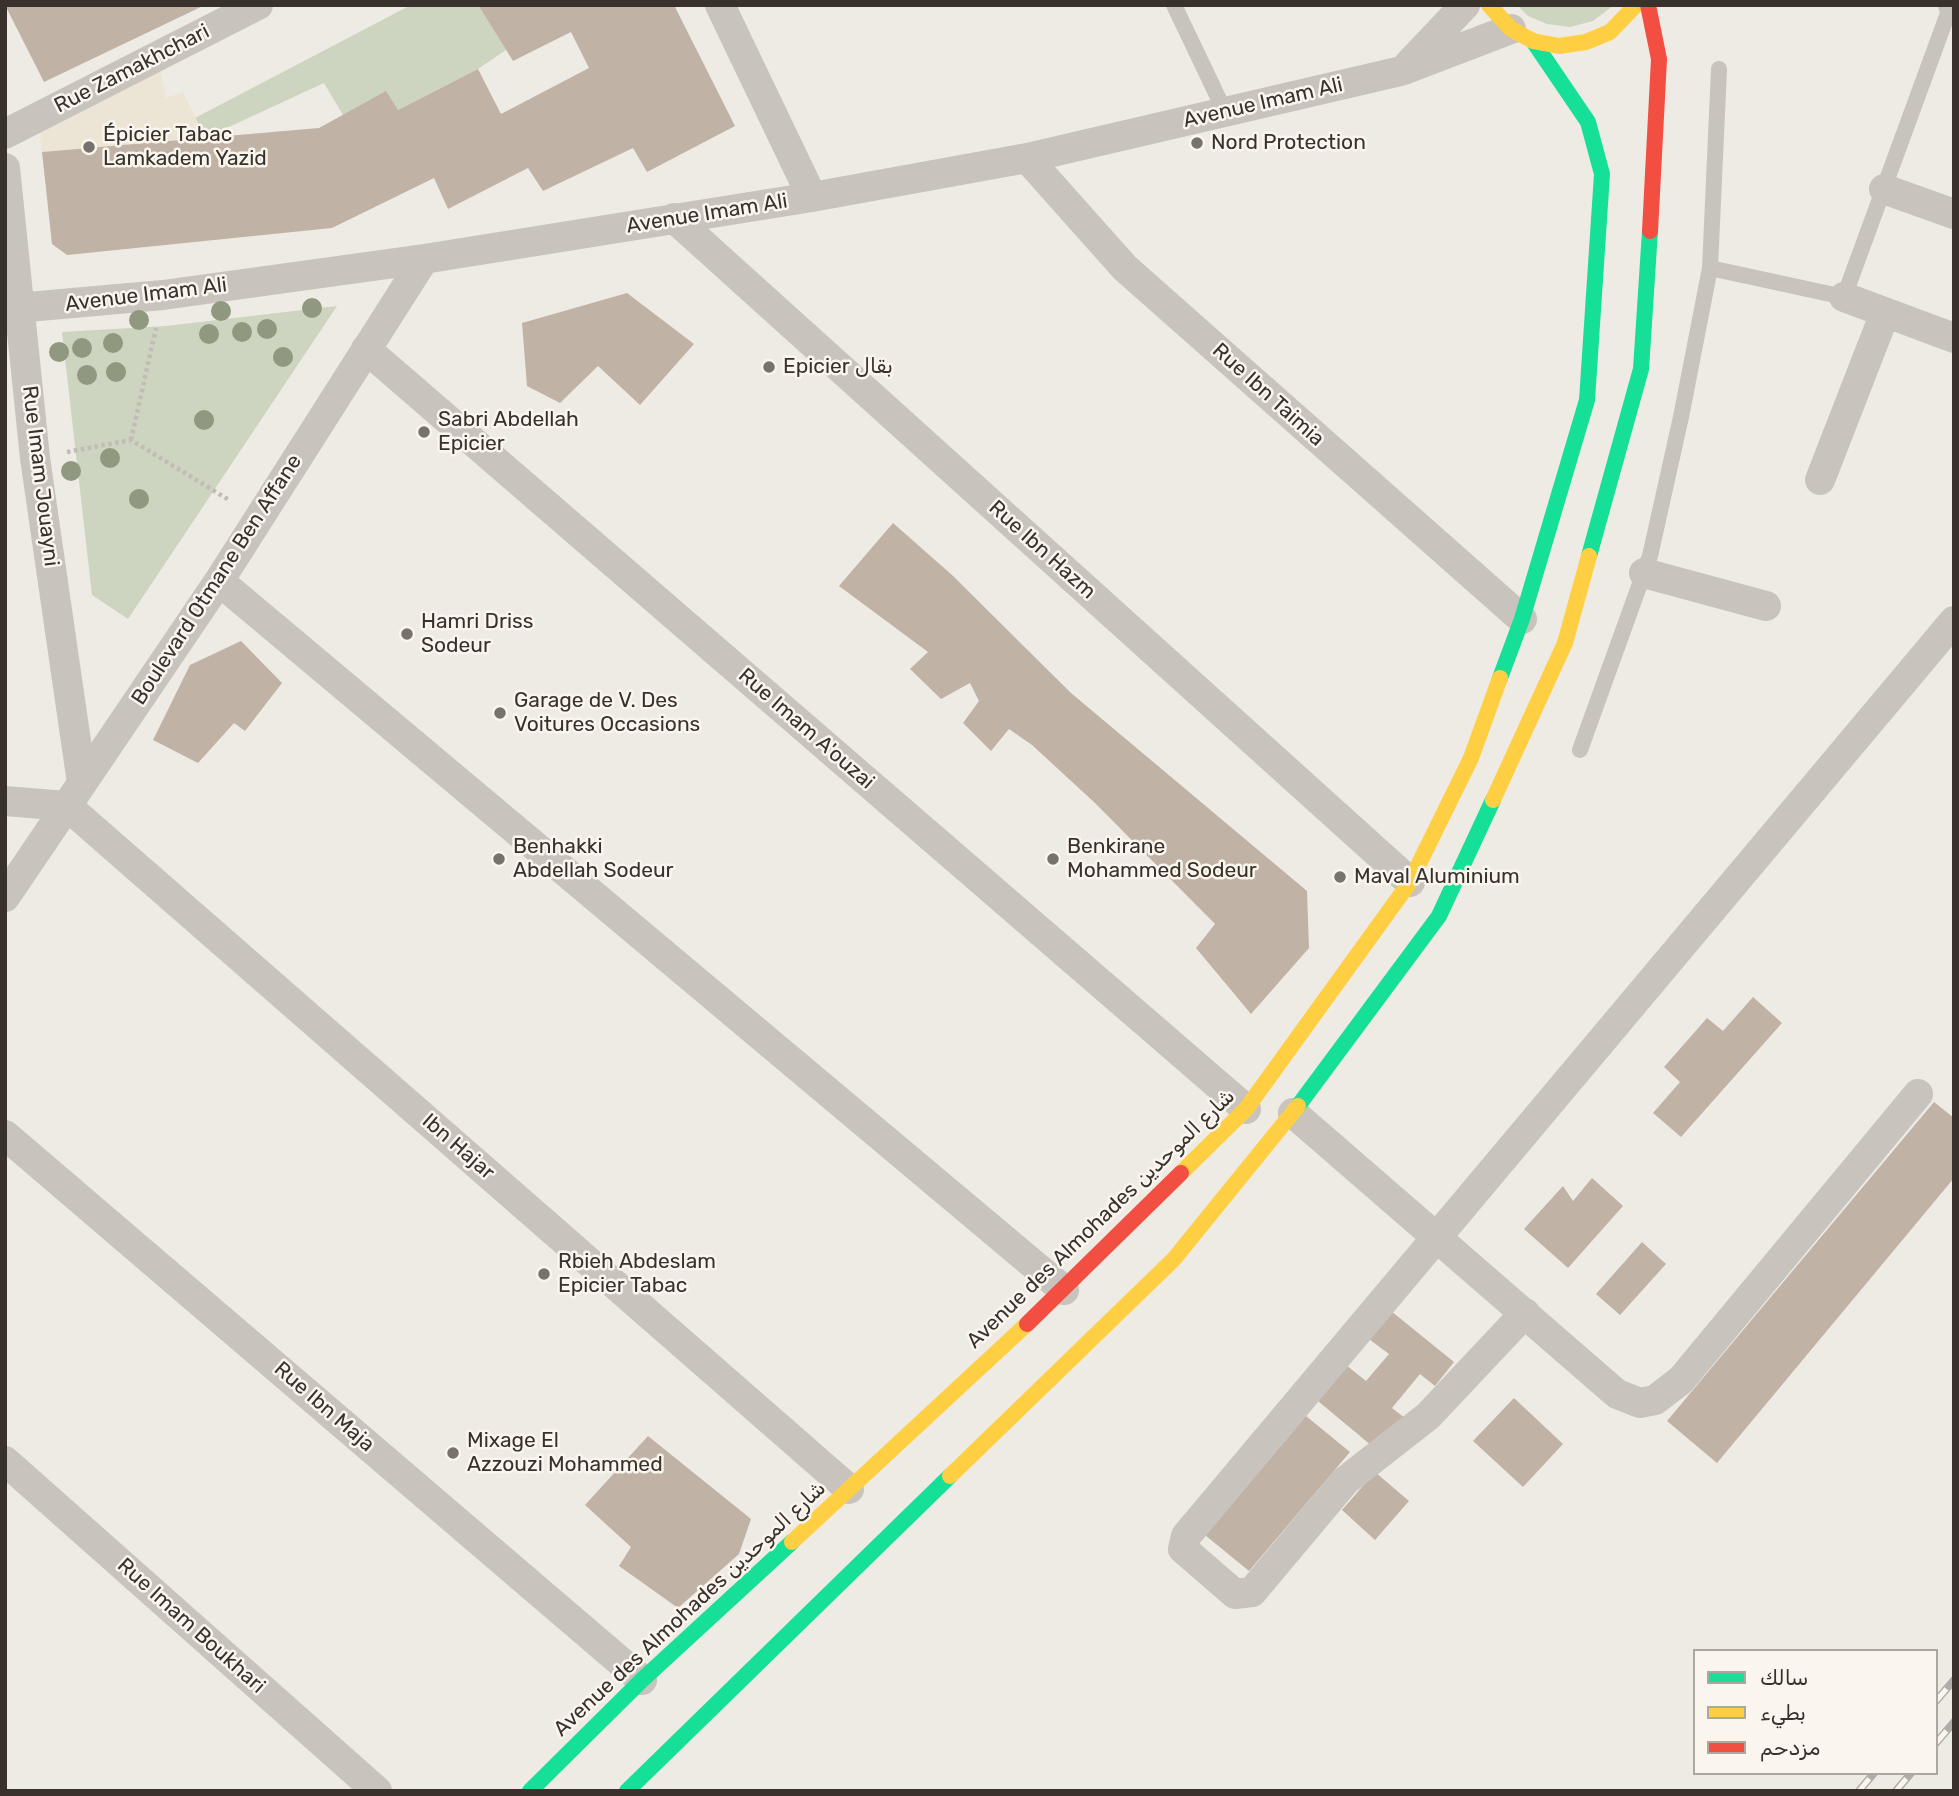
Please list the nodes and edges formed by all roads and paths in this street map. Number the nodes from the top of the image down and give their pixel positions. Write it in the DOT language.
graph roads {
  1 [pos="258,5"];
  2 [pos="720,5"];
  3 [pos="1174,5"];
  4 [pos="1465,5"];
  5 [pos="1489,5"];
  6 [pos="1636,5"];
  7 [pos="1648,5"];
  8 [pos="1953,5"];
  9 [pos="1522,35"];
  10 [pos="1719,69"];
  11 [pos="1401,71"];
  12 [pos="1225,112"];
  13 [pos="5,134"];
  14 [pos="1027,158"];
  15 [pos="5,168"];
  16 [pos="1884,189"];
  17 [pos="812,197"];
  18 [pos="1954,214"];
  19 [pos="674,218"];
  20 [pos="424,259"];
  21 [pos="1710,268"];
  22 [pos="163,295"];
  23 [pos="1844,297"];
  24 [pos="13,309"];
  25 [pos="1885,313"];
  26 [pos="1954,338"];
  27 [pos="366,349"];
  28 [pos="131,440"];
  29 [pos="35,458"];
  30 [pos="1820,480"];
  31 [pos="259,519"];
  32 [pos="1644,573"];
  33 [pos="219,581"];
  34 [pos="1766,606"];
  35 [pos="1522,619"];
  36 [pos="1954,621"];
  37 [pos="1580,750"];
  38 [pos="75,794"];
  39 [pos="5,801"];
  40 [pos="1410,882"];
  41 [pos="5,898"];
  42 [pos="1918,1094"];
  43 [pos="1247,1110"];
  44 [pos="1293,1113"];
  45 [pos="5,1135"];
  46 [pos="1437,1237"];
  47 [pos="1064,1290"];
  48 [pos="1525,1313"];
  49 [pos="5,1461"];
  50 [pos="849,1489"];
  51 [pos="642,1680"];
  52 [pos="377,1791"];
  53 [pos="530,1791"];
  54 [pos="626,1791"];
  1 -- 13 [label="street, Rue Zamakhchari"];
  2 -- 17 [label="street"];
  3 -- 12 [label="lane"];
  4 -- 11 [label="street"];
  5 -- 9 [label="street, Avenue des Almohades شارع الموحدين"];
  6 -- 9 [label="street"];
  7 -- 44 [label="street"];
  8 -- 16 [label="lane"];
  9 -- 11 [label="street, Avenue Imam Ali"];
  9 -- 35 [label="street, Avenue des Almohades شارع الموحدين"];
  10 -- 21 [label="lane"];
  11 -- 12 [label="street, Avenue Imam Ali"];
  12 -- 14 [label="street, Avenue Imam Ali"];
  14 -- 17 [label="street, Avenue Imam Ali"];
  14 -- 35 [label="street, Rue Ibn Taimia"];
  15 -- 24 [label="street, Rue Imam Jouayni"];
  16 -- 18 [label="street"];
  16 -- 23 [label="lane"];
  17 -- 19 [label="street, Avenue Imam Ali"];
  19 -- 20 [label="street, Avenue Imam Ali"];
  19 -- 40 [label="street, Rue Ibn Hazm"];
  20 -- 22 [label="street, Avenue Imam Ali"];
  20 -- 27 [label="street, Boulevard Otmane Ben Affane"];
  21 -- 23 [label="lane"];
  21 -- 32 [label="lane"];
  22 -- 24 [label="street, Avenue Imam Ali"];
  22 -- 28 [label="path"];
  23 -- 25 [label="street"];
  24 -- 29 [label="street, Rue Imam Jouayni"];
  25 -- 26 [label="street"];
  25 -- 30 [label="street"];
  27 -- 31 [label="street, Boulevard Otmane Ben Affane"];
  27 -- 43 [label="street, Rue Imam A'ouzai"];
  28 -- 29 [label="path"];
  28 -- 31 [label="path"];
  29 -- 38 [label="street, Rue Imam Jouayni"];
  31 -- 33 [label="street, Boulevard Otmane Ben Affane"];
  32 -- 34 [label="street"];
  32 -- 37 [label="lane"];
  33 -- 38 [label="street, Boulevard Otmane Ben Affane"];
  33 -- 47 [label="street"];
  35 -- 40 [label="street, Avenue des Almohades شارع الموحدين"];
  36 -- 46 [label="street"];
  38 -- 39 [label="street"];
  38 -- 41 [label="street, Boulevard Otmane Ben Affane"];
  38 -- 50 [label="street, Ibn Hajar"];
  40 -- 43 [label="street, Avenue des Almohades شارع الموحدين"];
  42 -- 48 [label="street"];
  43 -- 47 [label="street, Avenue des Almohades شارع الموحدين"];
  44 -- 46 [label="street"];
  44 -- 54 [label="street"];
  45 -- 51 [label="street, Rue Ibn Maja"];
  46 -- 48 [label="street"];
  46 -- 48 [label="street"];
  47 -- 50 [label="street, Avenue des Almohades شارع الموحدين"];
  49 -- 52 [label="street, Rue Imam Boukhari"];
  50 -- 51 [label="street, Avenue des Almohades شارع الموحدين"];
  51 -- 53 [label="street, Avenue des Almohades شارع الموحدين"];
}
